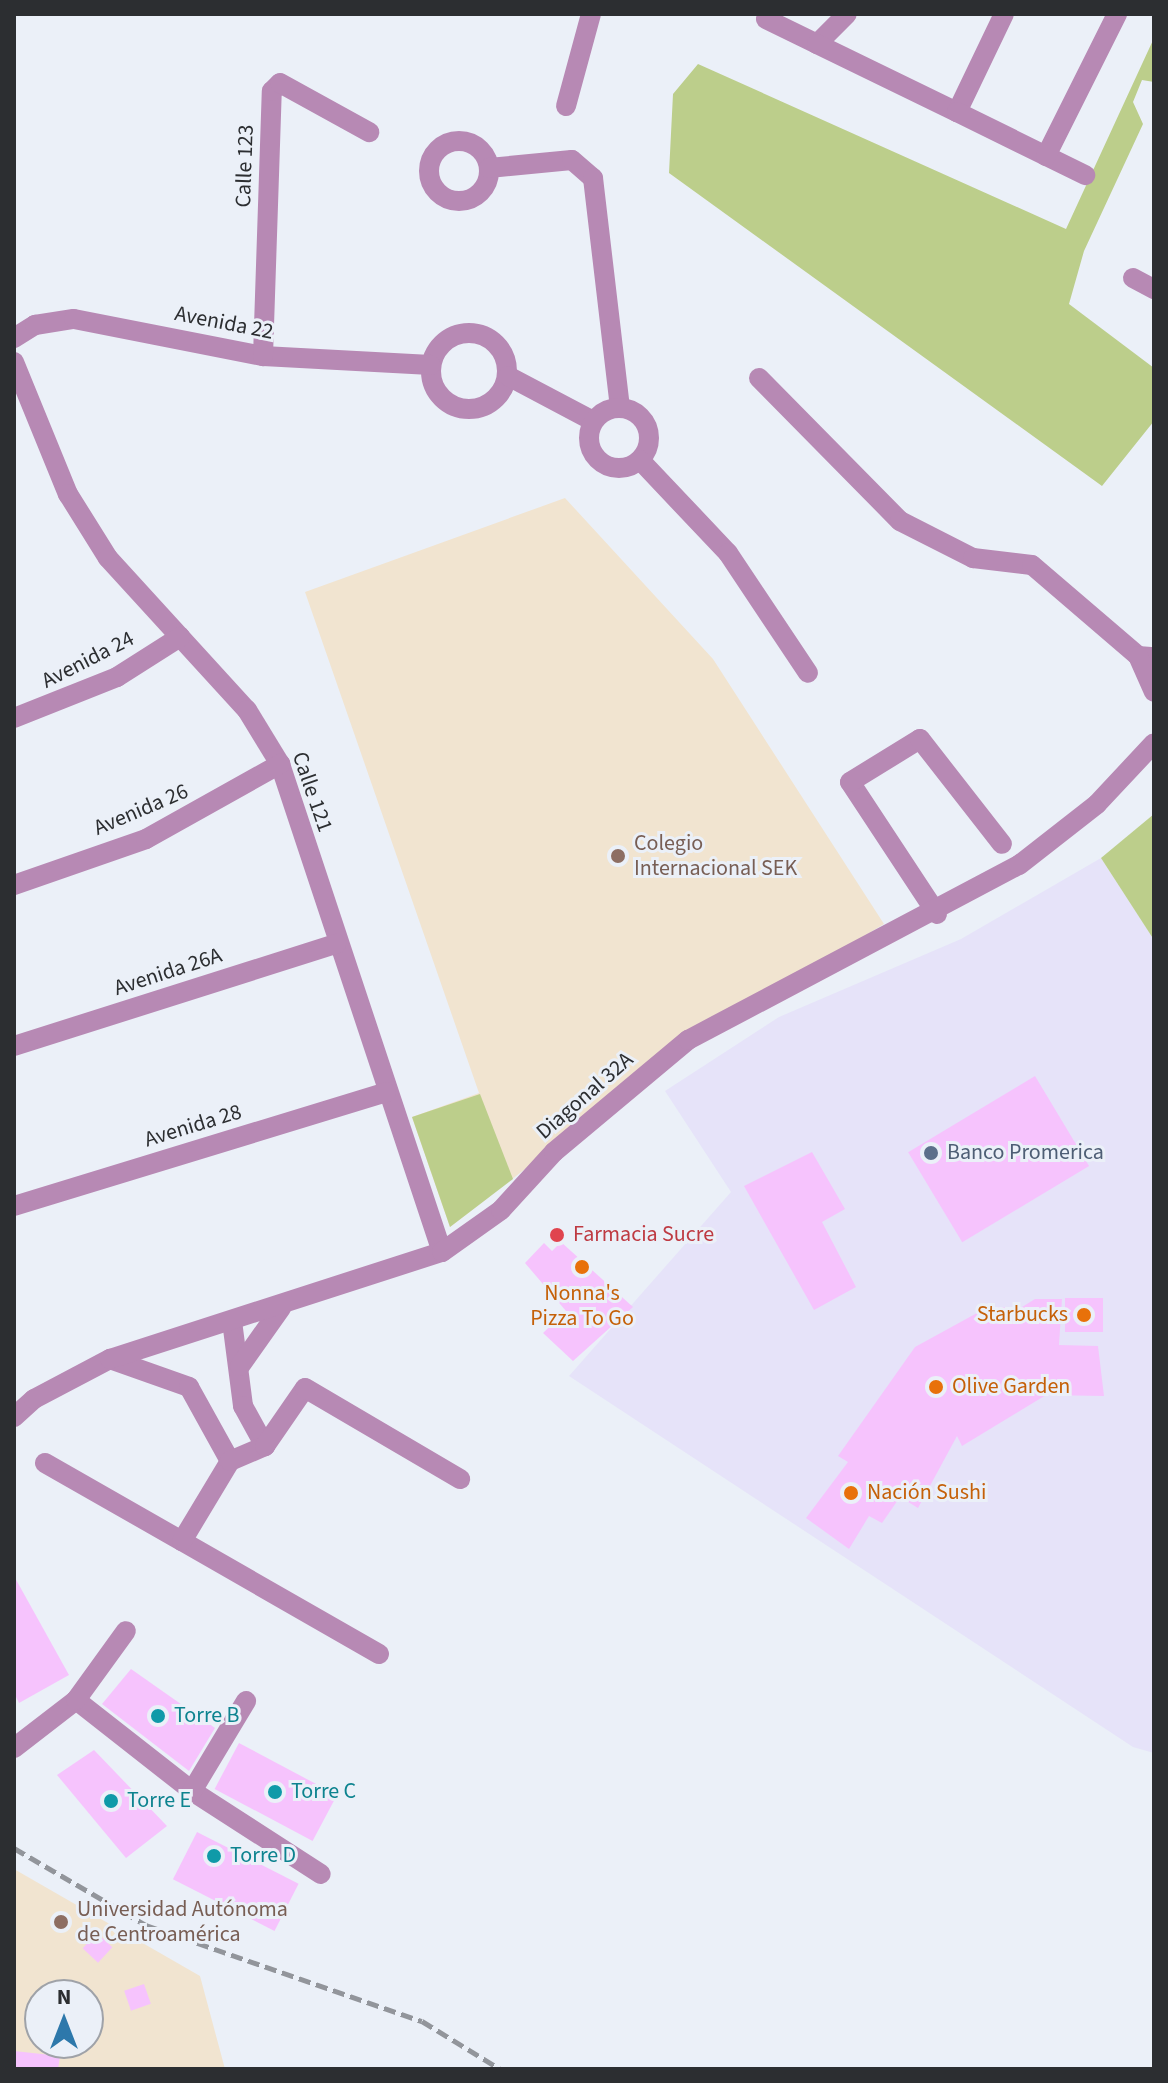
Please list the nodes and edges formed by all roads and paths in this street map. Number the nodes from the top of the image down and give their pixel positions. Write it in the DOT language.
graph roads {
  1 [pos="591,14"];
  2 [pos="847,14"];
  3 [pos="1004,14"];
  4 [pos="1117,14"];
  5 [pos="766,19"];
  6 [pos="817,44"];
  7 [pos="566,106"];
  8 [pos="957,112"];
  9 [pos="369,132"];
  10 [pos="1046,156"];
  11 [pos="489,168"];
  12 [pos="1085,175"];
  13 [pos="1133,278"];
  14 [pos="1154,289"];
  15 [pos="14,338"];
  16 [pos="263,356"];
  17 [pos="14,362"];
  18 [pos="431,365"];
  19 [pos="508,376"];
  20 [pos="759,378"];
  21 [pos="620,407"];
  22 [pos="593,421"];
  23 [pos="640,460"];
  24 [pos="180,637"];
  25 [pos="1146,656"];
  26 [pos="808,673"];
  27 [pos="1154,692"];
  28 [pos="14,718"];
  29 [pos="1154,743"];
  30 [pos="280,764"];
  31 [pos="1002,844"];
  32 [pos="14,885"];
  33 [pos="937,914"];
  34 [pos="336,944"];
  35 [pos="14,1046"];
  36 [pos="386,1092"];
  37 [pos="14,1206"];
  38 [pos="442,1252"];
  39 [pos="285,1304"];
  40 [pos="232,1321"];
  41 [pos="110,1359"];
  42 [pos="240,1366"];
  43 [pos="14,1417"];
  44 [pos="265,1446"];
  45 [pos="230,1461"];
  46 [pos="45,1463"];
  47 [pos="460,1479"];
  48 [pos="182,1541"];
  49 [pos="126,1631"];
  50 [pos="379,1654"];
  51 [pos="76,1700"];
  52 [pos="246,1701"];
  53 [pos="14,1748"];
  54 [pos="192,1791"];
  55 [pos="321,1874"];
  1 -- 7 [label="street"];
  2 -- 6 [label="street"];
  3 -- 8 [label="street"];
  4 -- 10 [label="street"];
  5 -- 6 [label="street"];
  6 -- 8 [label="street"];
  8 -- 10 [label="street"];
  9 -- 16 [label="street, Calle 123"];
  10 -- 12 [label="street"];
  11 -- 21 [label="street"];
  13 -- 14 [label="street"];
  15 -- 16 [label="street, Avenida 22"];
  16 -- 18 [label="street, Avenida 22"];
  17 -- 24 [label="street, Calle 121"];
  18 -- 19 [label="street"];
  18 -- 19 [label="street"];
  19 -- 22 [label="street"];
  20 -- 25 [label="street"];
  21 -- 22 [label="street"];
  21 -- 23 [label="street"];
  22 -- 23 [label="street"];
  23 -- 26 [label="street"];
  24 -- 28 [label="street, Avenida 24"];
  24 -- 30 [label="street, Calle 121"];
  25 -- 27 [label="street"];
  29 -- 33 [label="street, Diagonal 32A"];
  30 -- 32 [label="street, Avenida 26"];
  30 -- 34 [label="street, Calle 121"];
  31 -- 33 [label="street"];
  33 -- 38 [label="street, Diagonal 32A"];
  34 -- 35 [label="street, Avenida 26A"];
  34 -- 36 [label="street, Calle 121"];
  36 -- 37 [label="street, Avenida 28"];
  36 -- 38 [label="street, Calle 121"];
  38 -- 39 [label="street, Diagonal 32A"];
  39 -- 40 [label="street, Diagonal 32A"];
  39 -- 42 [label="street"];
  40 -- 41 [label="street, Diagonal 32A"];
  40 -- 42 [label="street"];
  41 -- 43 [label="street, Diagonal 32A"];
  41 -- 45 [label="street"];
  42 -- 44 [label="street"];
  44 -- 45 [label="street"];
  44 -- 47 [label="street"];
  45 -- 48 [label="street"];
  46 -- 48 [label="street"];
  48 -- 50 [label="street"];
  49 -- 51 [label="street"];
  51 -- 53 [label="street"];
  51 -- 54 [label="street"];
  52 -- 54 [label="street"];
  54 -- 55 [label="street"];
}
